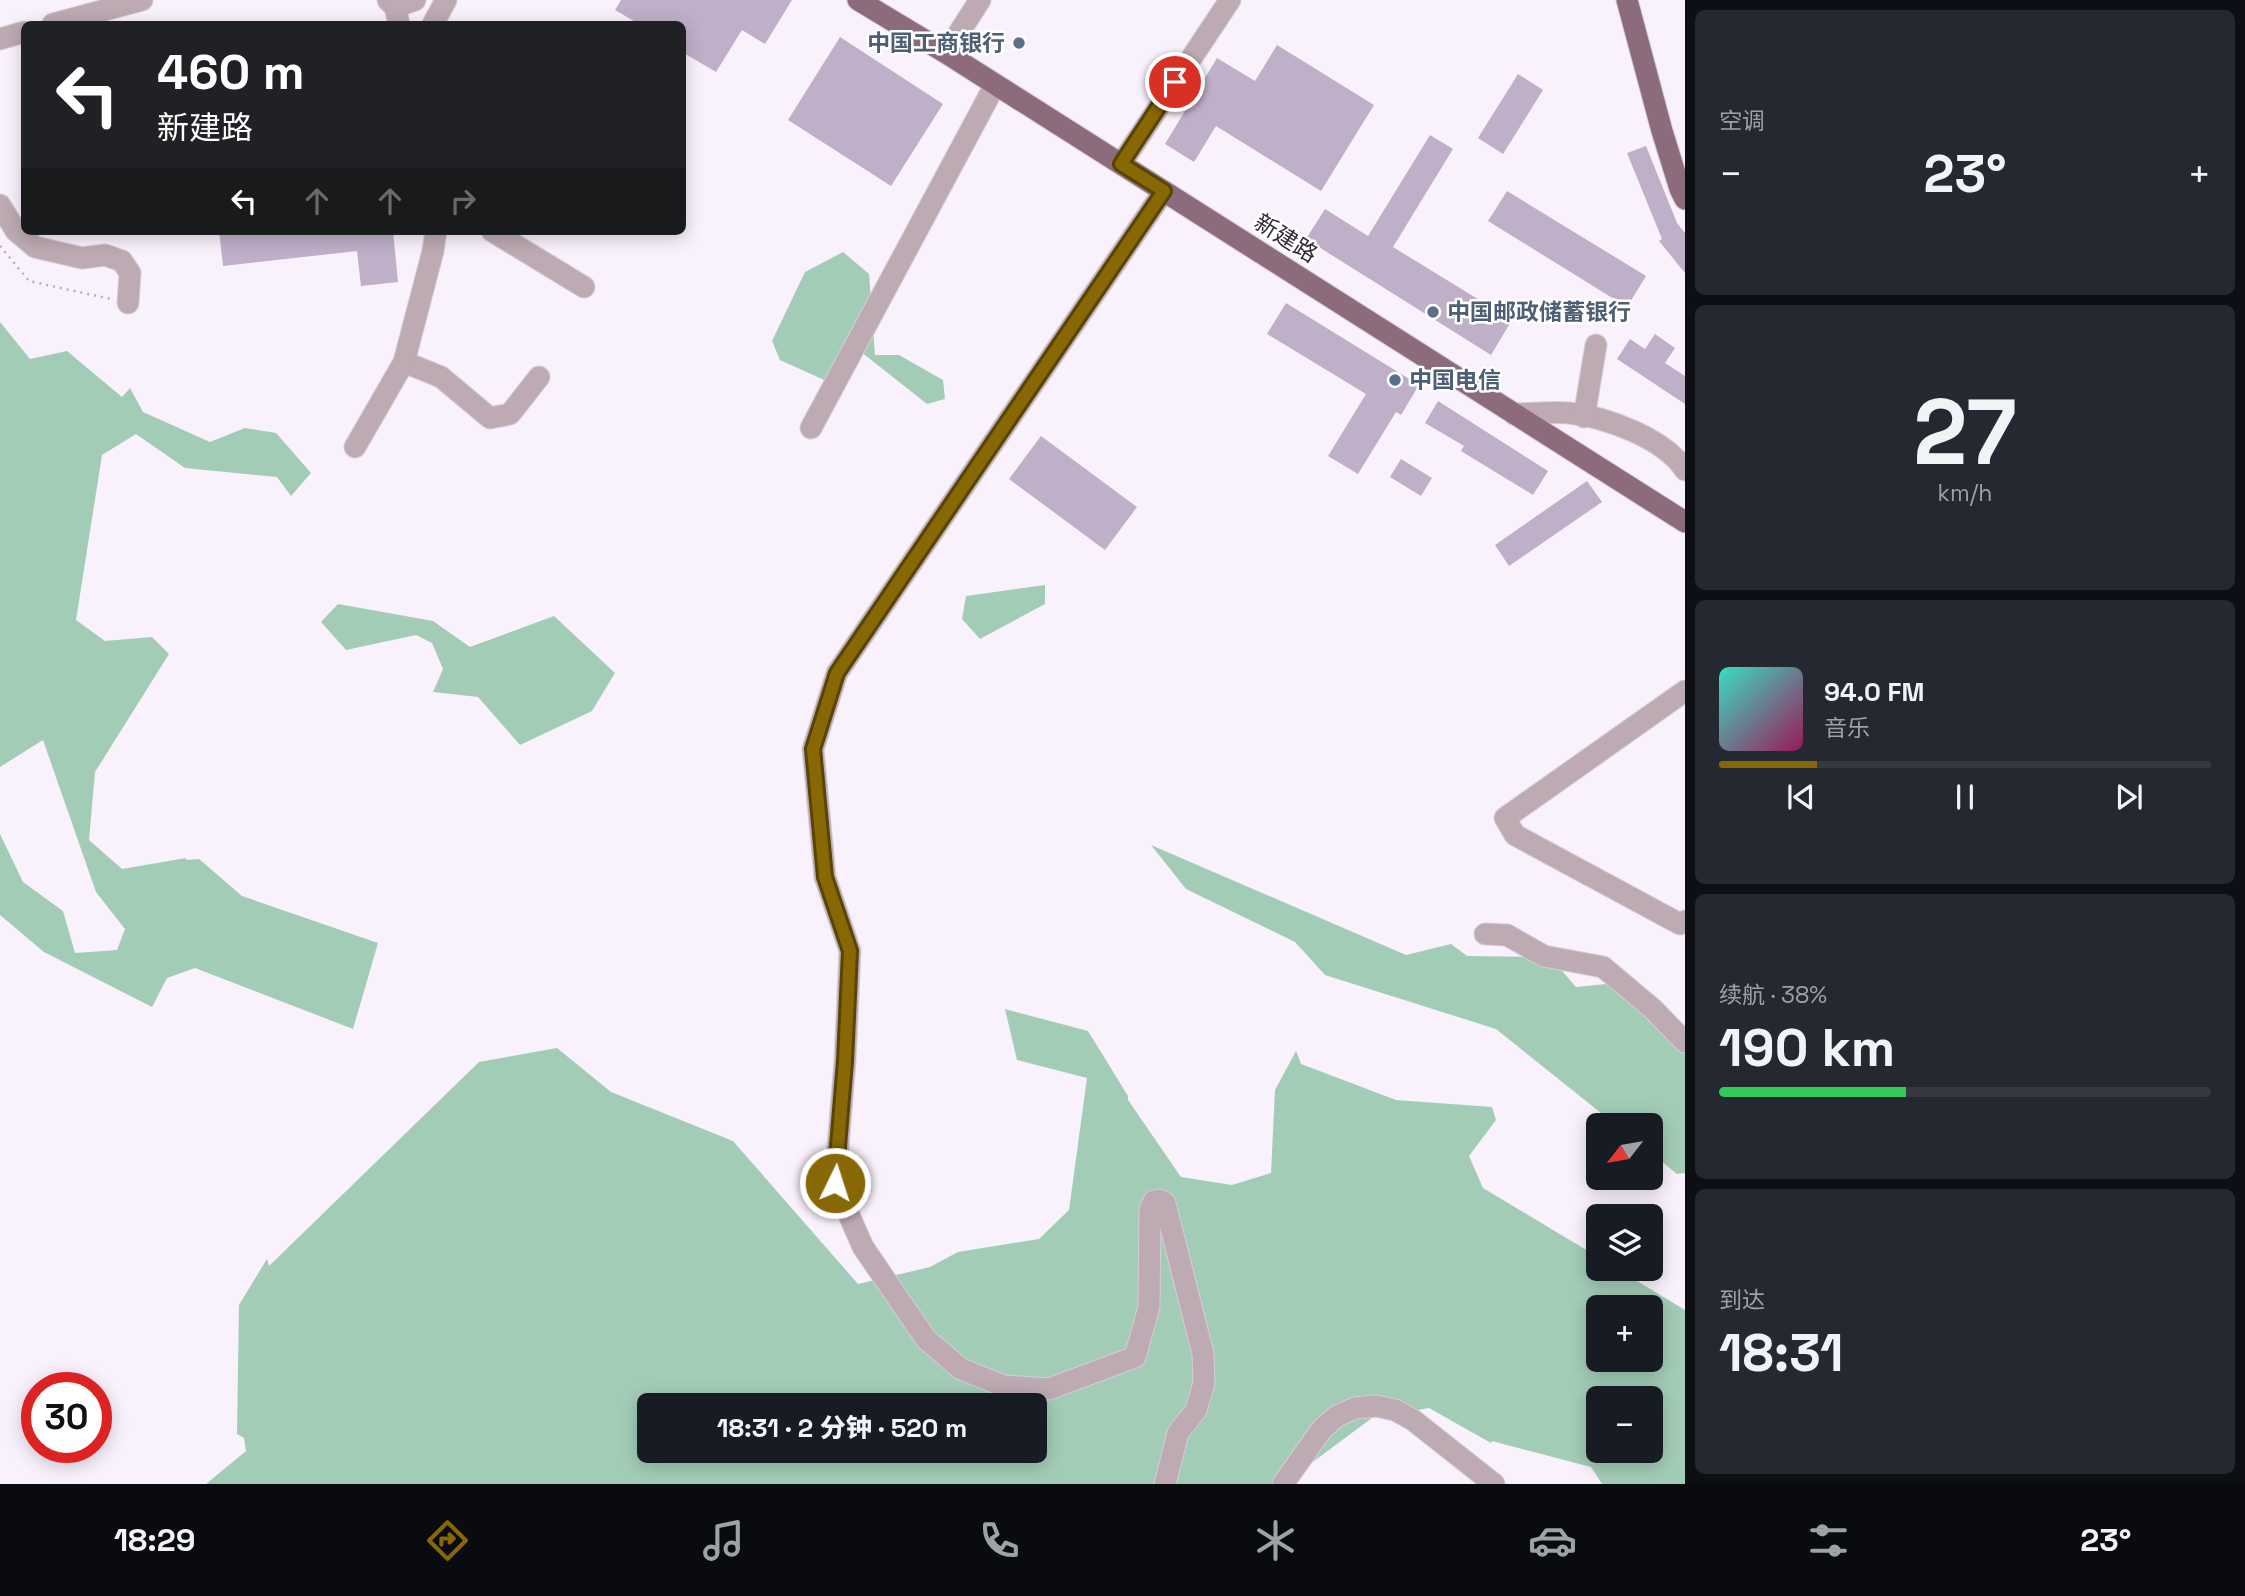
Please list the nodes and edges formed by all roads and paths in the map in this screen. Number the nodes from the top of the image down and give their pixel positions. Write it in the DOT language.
graph roads {
  1 [pos="142,0"];
  2 [pos="446,0"];
  3 [pos="858,0"];
  4 [pos="980,0"];
  5 [pos="1230,0"];
  6 [pos="1627,0"];
  7 [pos="64,21"];
  8 [pos="435,21"];
  9 [pos="21,33"];
  10 [pos="0,39"];
  11 [pos="946,53"];
  12 [pos="995,85"];
  13 [pos="1121,164"];
  14 [pos="1164,191"];
  15 [pos="1685,198"];
  16 [pos="1,210"];
  17 [pos="435,235"];
  18 [pos="499,235"];
  19 [pos="0,246"];
  20 [pos="584,287"];
  21 [pos="128,303"];
  22 [pos="1596,345"];
  23 [pos="404,362"];
  24 [pos="538,377"];
  25 [pos="1514,414"];
  26 [pos="1584,417"];
  27 [pos="811,428"];
  28 [pos="355,447"];
  29 [pos="1685,470"];
  30 [pos="1685,522"];
  31 [pos="1685,691"];
  32 [pos="1685,921"];
  33 [pos="1485,934"];
  34 [pos="1685,1042"];
  35 [pos="1166,1484"];
  36 [pos="1283,1484"];
  37 [pos="1494,1484"];
  1 -- 7 [label="street"];
  2 -- 8 [label="street"];
  3 -- 11 [label="main road, 新建路"];
  4 -- 11 [label="street"];
  5 -- 13 [label="street"];
  6 -- 15 [label="main road"];
  9 -- 10 [label="street"];
  11 -- 12 [label="main road, 新建路"];
  12 -- 13 [label="main road, 新建路"];
  12 -- 27 [label="street"];
  13 -- 14 [label="main road, 新建路"];
  14 -- 25 [label="main road, 新建路"];
  14 -- 35 [label="street"];
  16 -- 21 [label="street"];
  17 -- 23 [label="street"];
  18 -- 20 [label="street"];
  19 -- 21 [label="path"];
  22 -- 26 [label="street"];
  23 -- 24 [label="street"];
  23 -- 28 [label="street"];
  25 -- 26 [label="street"];
  25 -- 30 [label="main road, 新建路"];
  26 -- 29 [label="street"];
  31 -- 32 [label="street"];
  33 -- 34 [label="street"];
  36 -- 37 [label="street"];
}
